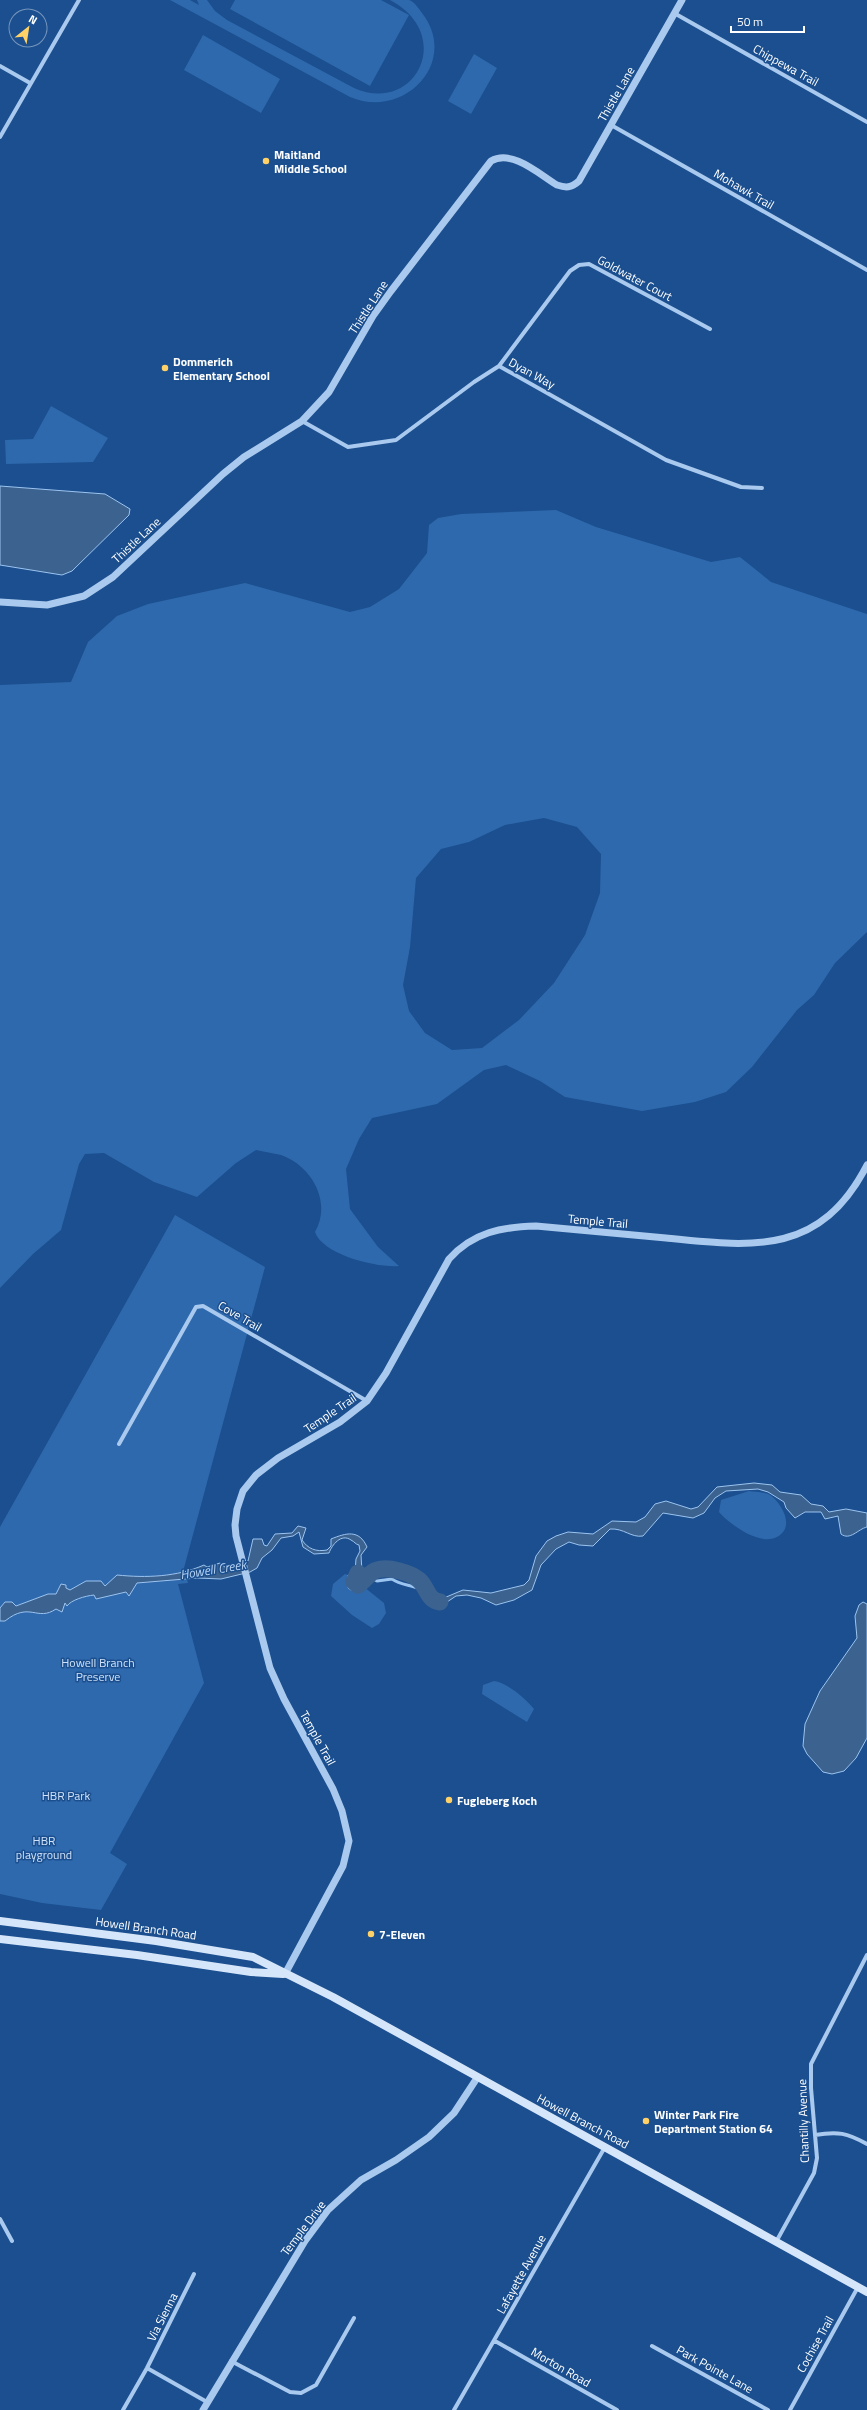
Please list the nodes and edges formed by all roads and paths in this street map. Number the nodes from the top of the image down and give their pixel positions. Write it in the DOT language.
graph roads {
  1 [pos="79,0"];
  2 [pos="682,0"];
  3 [pos="674,13"];
  4 [pos="0,66"];
  5 [pos="30,83"];
  6 [pos="867,122"];
  7 [pos="611,125"];
  8 [pos="0,137"];
  9 [pos="867,270"];
  10 [pos="710,329"];
  11 [pos="499,366"];
  12 [pos="302,421"];
  13 [pos="762,488"];
  14 [pos="0,602"];
  15 [pos="867,1166"];
  16 [pos="367,1401"];
  17 [pos="119,1444"];
  18 [pos="0,1921"];
  19 [pos="0,1939"];
  20 [pos="867,1955"];
  21 [pos="285,1974"];
  22 [pos="477,2078"];
  23 [pos="815,2135"];
  24 [pos="867,2144"];
  25 [pos="605,2147"];
  26 [pos="0,2220"];
  27 [pos="12,2241"];
  28 [pos="776,2242"];
  29 [pos="194,2274"];
  30 [pos="858,2287"];
  31 [pos="867,2292"];
  32 [pos="354,2318"];
  33 [pos="495,2341"];
  34 [pos="652,2346"];
  35 [pos="231,2361"];
  36 [pos="147,2368"];
  37 [pos="207,2402"];
  38 [pos="123,2410"];
  39 [pos="203,2410"];
  40 [pos="454,2410"];
  41 [pos="617,2410"];
  42 [pos="768,2410"];
  43 [pos="790,2410"];
  1 -- 5 [label="street"];
  2 -- 3 [label="street, Thistle Lane"];
  3 -- 6 [label="street, Chippewa Trail"];
  3 -- 7 [label="street, Thistle Lane"];
  4 -- 5 [label="street"];
  5 -- 8 [label="street"];
  7 -- 9 [label="street, Mohawk Trail"];
  7 -- 12 [label="street, Thistle Lane"];
  10 -- 11 [label="street, Goldwater Court"];
  11 -- 12 [label="street, Dyan Way"];
  11 -- 13 [label="street, Dyan Way"];
  12 -- 14 [label="street, Thistle Lane"];
  15 -- 16 [label="street, Temple Trail"];
  16 -- 17 [label="street, Cove Trail"];
  16 -- 21 [label="street, Temple Trail"];
  18 -- 21 [label="main road, Howell Branch Road"];
  19 -- 21 [label="main road, Howell Branch Road"];
  20 -- 23 [label="street, Chantilly Avenue"];
  21 -- 22 [label="main road, Howell Branch Road"];
  22 -- 25 [label="main road, Howell Branch Road"];
  22 -- 35 [label="street, Temple Drive"];
  23 -- 24 [label="street"];
  23 -- 28 [label="street, Chantilly Avenue"];
  25 -- 28 [label="main road, Howell Branch Road"];
  25 -- 33 [label="street, Lafayette Avenue"];
  26 -- 27 [label="street"];
  28 -- 30 [label="main road, Howell Branch Road"];
  29 -- 36 [label="street, Via Sienna"];
  30 -- 31 [label="main road, Howell Branch Road"];
  30 -- 43 [label="street, Cochise Trail"];
  32 -- 35 [label="street"];
  33 -- 40 [label="street, Lafayette Avenue"];
  33 -- 41 [label="street, Morton Road"];
  34 -- 42 [label="street, Park Pointe Lane"];
  35 -- 37 [label="street, Temple Drive"];
  36 -- 37 [label="street"];
  36 -- 38 [label="street, Via Sienna"];
  37 -- 39 [label="street, Temple Drive"];
}
